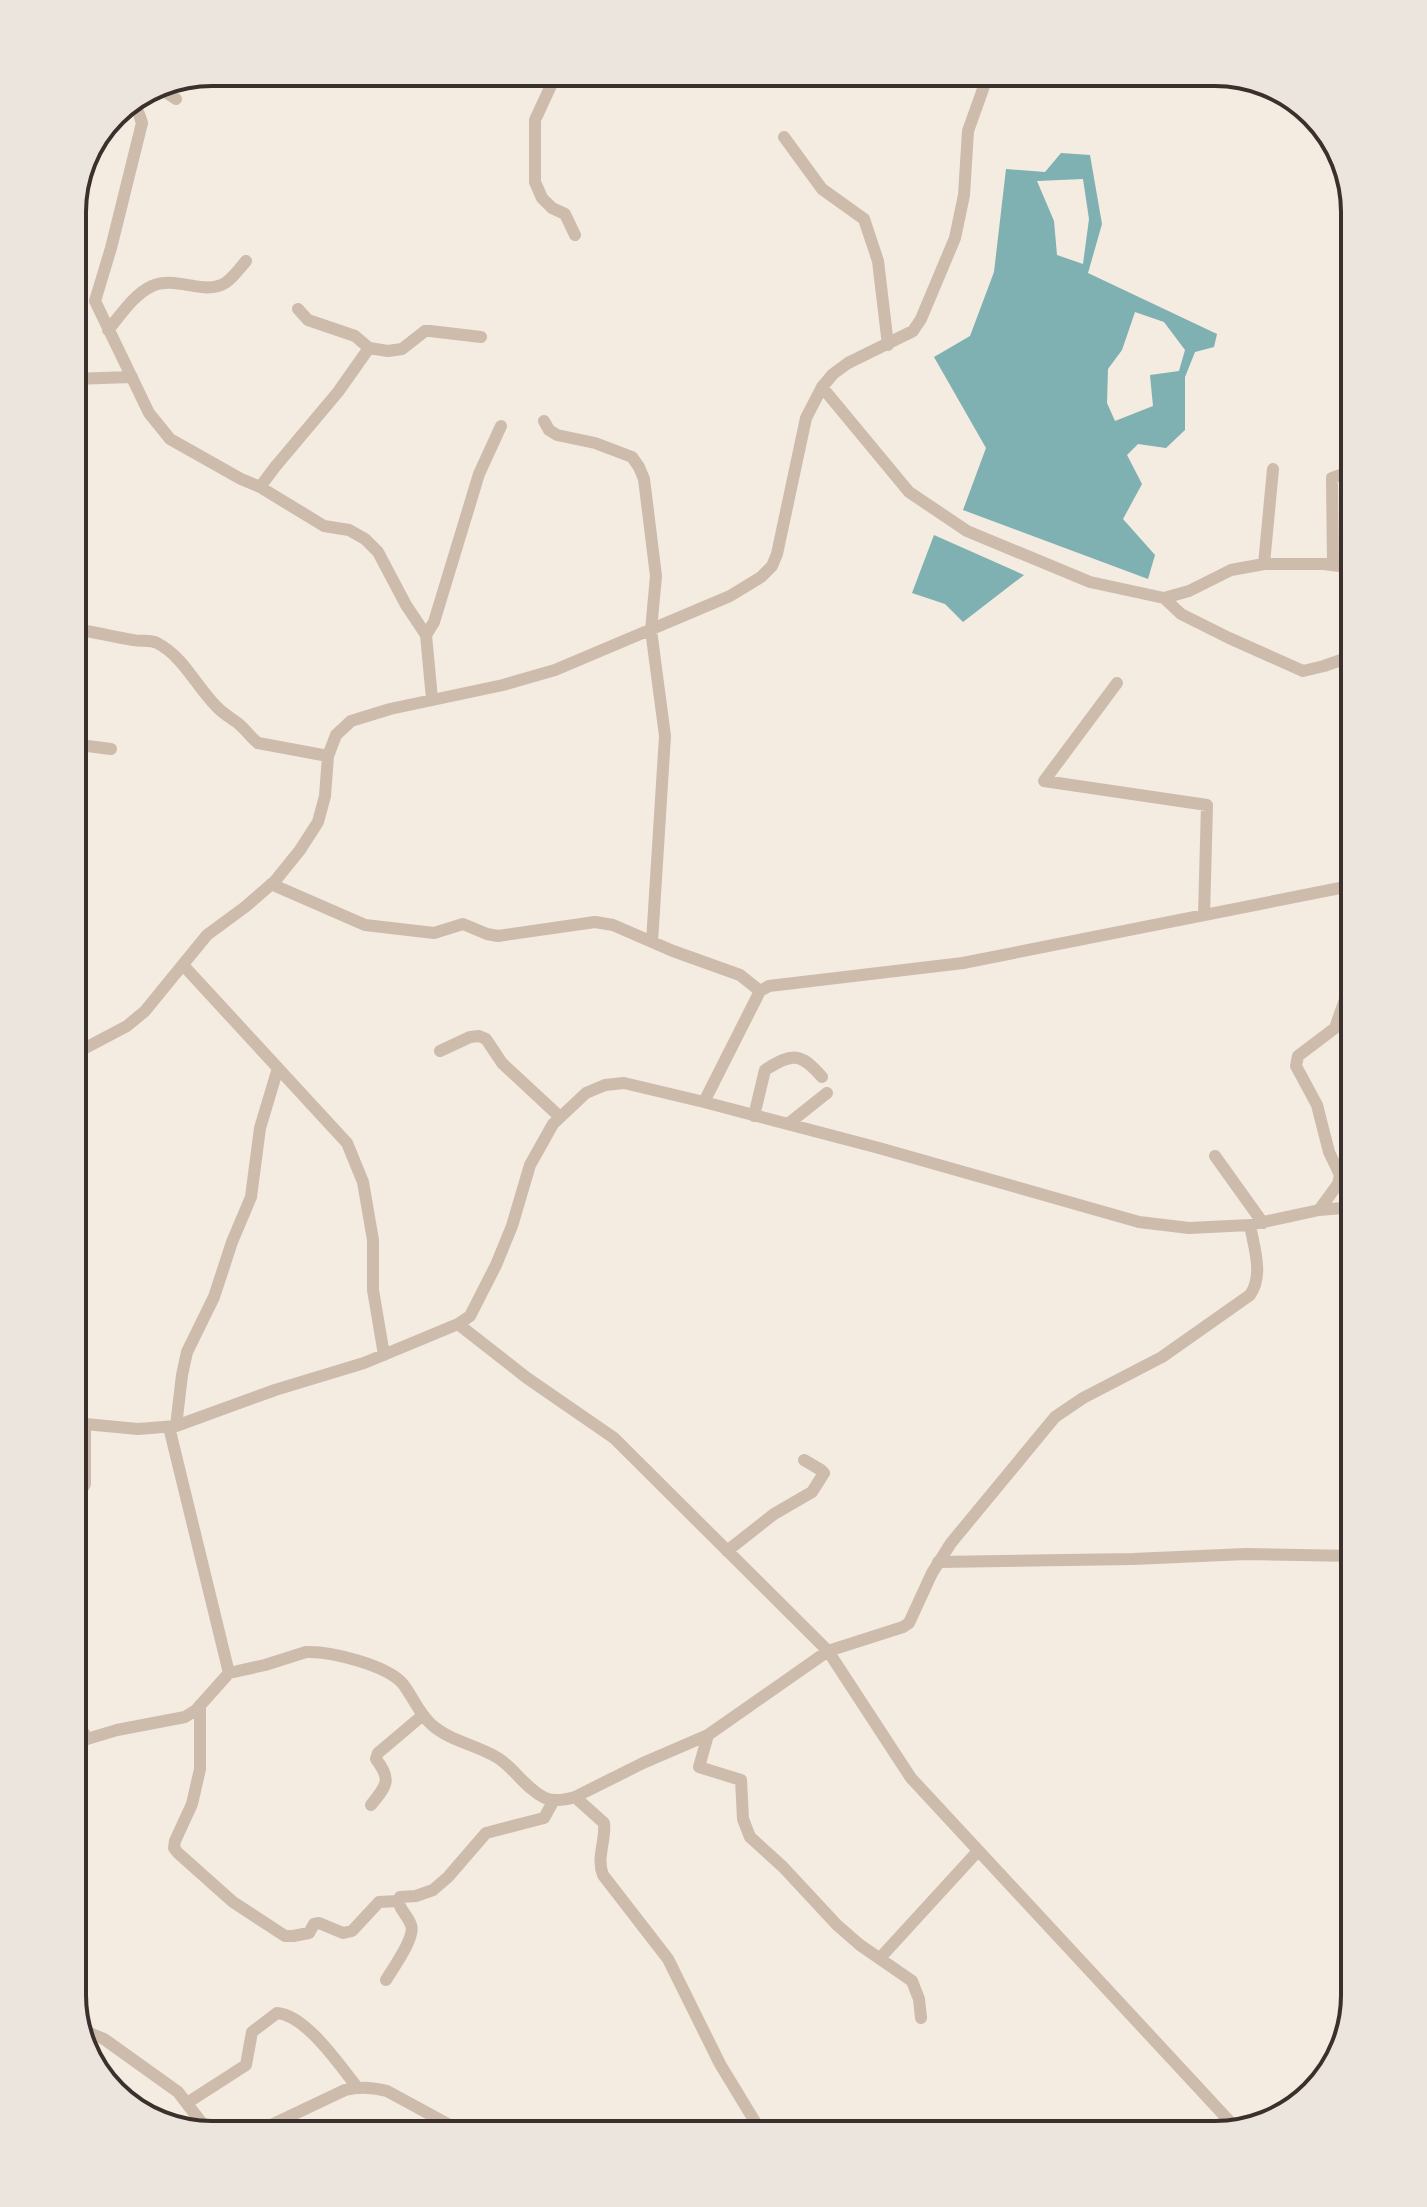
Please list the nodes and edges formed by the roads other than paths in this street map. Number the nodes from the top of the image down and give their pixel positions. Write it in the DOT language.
graph roads {
  1 [pos="551,86"];
  2 [pos="984,86"];
  3 [pos="169,94"];
  4 [pos="176,99"];
  5 [pos="137,111"];
  6 [pos="784,137"];
  7 [pos="575,235"];
  8 [pos="246,261"];
  9 [pos="298,309"];
  10 [pos="108,330"];
  11 [pos="481,337"];
  12 [pos="888,345"];
  13 [pos="369,348"];
  14 [pos="132,377"];
  15 [pos="86,379"];
  16 [pos="822,387"];
  17 [pos="544,421"];
  18 [pos="501,426"];
  19 [pos="1273,469"];
  20 [pos="1341,475"];
  21 [pos="260,487"];
  22 [pos="1264,564"];
  23 [pos="1333,565"];
  24 [pos="1341,566"];
  25 [pos="1164,598"];
  26 [pos="86,630"];
  27 [pos="651,630"];
  28 [pos="426,635"];
  29 [pos="1341,660"];
  30 [pos="1117,683"];
  31 [pos="432,699"];
  32 [pos="86,746"];
  33 [pos="111,749"];
  34 [pos="328,756"];
  35 [pos="271,884"];
  36 [pos="1341,888"];
  37 [pos="1204,915"];
  38 [pos="652,942"];
  39 [pos="183,965"];
  40 [pos="760,991"];
  41 [pos="1341,1011"];
  42 [pos="86,1048"];
  43 [pos="440,1051"];
  44 [pos="278,1068"];
  45 [pos="822,1077"];
  46 [pos="827,1093"];
  47 [pos="704,1102"];
  48 [pos="754,1116"];
  49 [pos="560,1117"];
  50 [pos="788,1124"];
  51 [pos="1215,1156"];
  52 [pos="1341,1208"];
  53 [pos="1319,1210"];
  54 [pos="1256,1224"];
  55 [pos="458,1324"];
  56 [pos="384,1355"];
  57 [pos="86,1424"];
  58 [pos="172,1427"];
  59 [pos="804,1460"];
  60 [pos="727,1551"];
  61 [pos="1341,1556"];
  62 [pos="938,1562"];
  63 [pos="828,1651"];
  64 [pos="229,1673"];
  65 [pos="200,1705"];
  66 [pos="423,1715"];
  67 [pos="708,1735"];
  68 [pos="87,1739"];
  69 [pos="575,1797"];
  70 [pos="554,1800"];
  71 [pos="371,1805"];
  72 [pos="978,1851"];
  73 [pos="398,1901"];
  74 [pos="880,1958"];
  75 [pos="386,1980"];
  76 [pos="921,2018"];
  77 [pos="92,2034"];
  78 [pos="357,2087"];
  79 [pos="187,2103"];
  80 [pos="1229,2120"];
  81 [pos="199,2121"];
  82 [pos="280,2121"];
  83 [pos="442,2121"];
  84 [pos="755,2121"];
  1 -- 7 [label="street"];
  2 -- 12 [label="street"];
  3 -- 4 [label="street"];
  5 -- 10 [label="street"];
  6 -- 12 [label="street"];
  8 -- 10 [label="street"];
  9 -- 13 [label="street"];
  10 -- 14 [label="street"];
  11 -- 13 [label="street"];
  12 -- 16 [label="street"];
  13 -- 21 [label="street"];
  14 -- 15 [label="street"];
  14 -- 21 [label="street"];
  16 -- 25 [label="street"];
  16 -- 27 [label="street"];
  17 -- 27 [label="street"];
  18 -- 28 [label="street"];
  19 -- 22 [label="street"];
  20 -- 23 [label="street"];
  21 -- 28 [label="street"];
  22 -- 23 [label="street"];
  22 -- 25 [label="street"];
  23 -- 24 [label="street"];
  25 -- 29 [label="street"];
  26 -- 34 [label="street"];
  27 -- 31 [label="street"];
  27 -- 38 [label="street"];
  28 -- 31 [label="street"];
  30 -- 37 [label="street"];
  31 -- 34 [label="street"];
  32 -- 33 [label="street"];
  34 -- 35 [label="street"];
  35 -- 38 [label="street"];
  35 -- 39 [label="street"];
  36 -- 37 [label="street"];
  37 -- 40 [label="street"];
  38 -- 40 [label="street"];
  39 -- 42 [label="street"];
  39 -- 44 [label="street"];
  40 -- 47 [label="street"];
  41 -- 53 [label="street"];
  43 -- 49 [label="street"];
  44 -- 56 [label="street"];
  44 -- 58 [label="street"];
  45 -- 48 [label="street"];
  46 -- 50 [label="street"];
  47 -- 48 [label="street"];
  47 -- 49 [label="street"];
  48 -- 50 [label="street"];
  49 -- 55 [label="street"];
  50 -- 54 [label="street"];
  51 -- 54 [label="street"];
  52 -- 53 [label="street"];
  53 -- 54 [label="street"];
  54 -- 62 [label="street"];
  55 -- 56 [label="street"];
  55 -- 60 [label="street"];
  56 -- 58 [label="street"];
  57 -- 58 [label="street"];
  58 -- 64 [label="street"];
  59 -- 60 [label="street"];
  60 -- 63 [label="street"];
  61 -- 62 [label="street"];
  62 -- 63 [label="street"];
  63 -- 67 [label="street"];
  63 -- 72 [label="street"];
  64 -- 65 [label="street"];
  64 -- 66 [label="street"];
  65 -- 68 [label="street"];
  65 -- 73 [label="street"];
  66 -- 70 [label="street"];
  66 -- 71 [label="street"];
  67 -- 69 [label="street"];
  67 -- 74 [label="street"];
  69 -- 70 [label="street"];
  69 -- 84 [label="street"];
  70 -- 73 [label="street"];
  72 -- 74 [label="street"];
  72 -- 80 [label="street"];
  73 -- 75 [label="street"];
  74 -- 76 [label="street"];
  77 -- 79 [label="street"];
  78 -- 79 [label="street"];
  78 -- 82 [label="street"];
  78 -- 83 [label="street"];
  79 -- 81 [label="street"];
}
